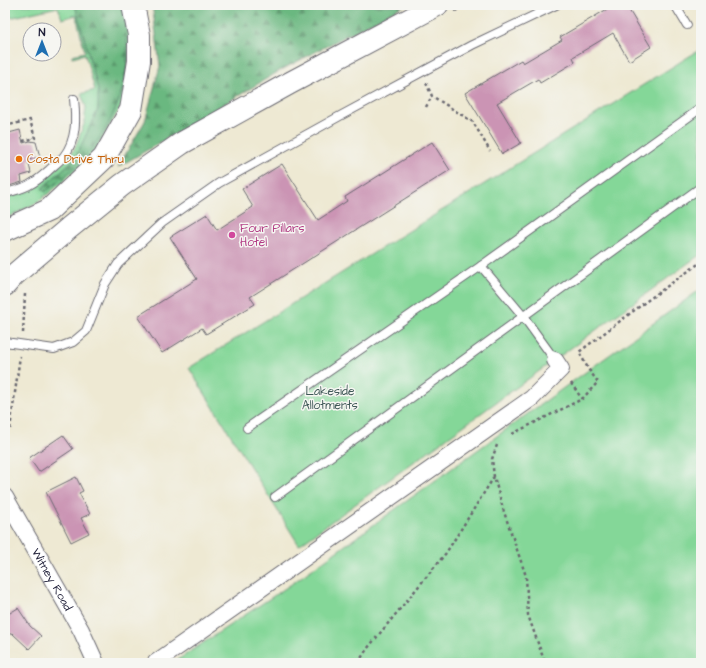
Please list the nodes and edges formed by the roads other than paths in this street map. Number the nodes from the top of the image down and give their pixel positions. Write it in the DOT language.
graph roads {
  1 [pos="133,5"];
  2 [pos="556,5"];
  3 [pos="675,5"];
  4 [pos="445,9"];
  5 [pos="687,25"];
  6 [pos="74,99"];
  7 [pos="701,108"];
  8 [pos="701,187"];
  9 [pos="5,193"];
  10 [pos="5,230"];
  11 [pos="481,266"];
  12 [pos="5,285"];
  13 [pos="524,316"];
  14 [pos="5,342"];
  15 [pos="555,360"];
  16 [pos="247,428"];
  17 [pos="5,497"];
  18 [pos="275,497"];
  19 [pos="96,663"];
  20 [pos="155,663"];
  1 -- 10 [label="highway"];
  2 -- 14 [label="lane"];
  3 -- 5 [label="lane"];
  4 -- 12 [label="highway"];
  6 -- 9 [label="lane"];
  7 -- 11 [label="lane"];
  8 -- 13 [label="lane"];
  11 -- 13 [label="lane"];
  11 -- 16 [label="lane"];
  13 -- 15 [label="lane"];
  13 -- 18 [label="lane"];
  15 -- 20 [label="street"];
  17 -- 19 [label="street, Witney Road"];
}
